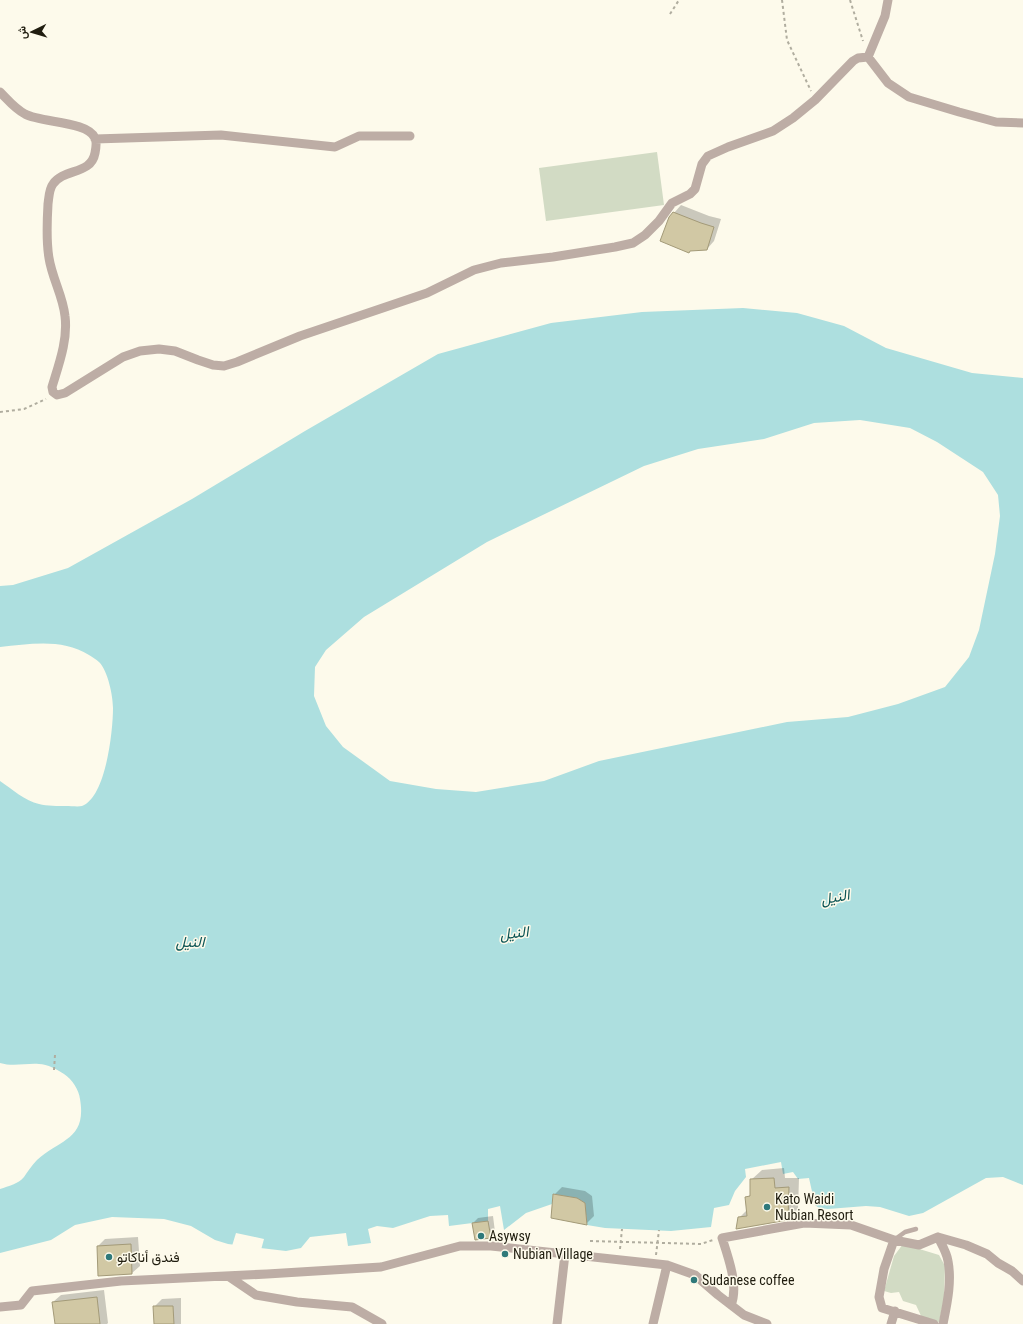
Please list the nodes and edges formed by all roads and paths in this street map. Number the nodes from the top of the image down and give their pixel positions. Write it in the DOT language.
graph roads {
  1 [pos="679,0"];
  2 [pos="782,0"];
  3 [pos="850,0"];
  4 [pos="888,0"];
  5 [pos="670,14"];
  6 [pos="868,57"];
  7 [pos="0,92"];
  8 [pos="815,100"];
  9 [pos="1023,123"];
  10 [pos="410,136"];
  11 [pos="95,139"];
  12 [pos="57,395"];
  13 [pos="0,412"];
  14 [pos="55,1055"];
  15 [pos="54,1070"];
  16 [pos="622,1229"];
  17 [pos="916,1229"];
  18 [pos="659,1230"];
  19 [pos="938,1237"];
  20 [pos="722,1238"];
  21 [pos="894,1240"];
  22 [pos="590,1241"];
  23 [pos="621,1243"];
  24 [pos="658,1244"];
  25 [pos="565,1254"];
  26 [pos="618,1260"];
  27 [pos="654,1264"];
  28 [pos="667,1265"];
  29 [pos="228,1276"];
  30 [pos="1023,1281"];
  31 [pos="731,1305"];
  32 [pos="0,1307"];
  33 [pos="895,1311"];
  34 [pos="382,1324"];
  35 [pos="557,1324"];
  36 [pos="653,1324"];
  37 [pos="767,1324"];
  38 [pos="891,1324"];
  39 [pos="934,1324"];
  40 [pos="943,1324"];
  1 -- 5 [label="path"];
  2 -- 8 [label="path"];
  3 -- 6 [label="path"];
  4 -- 6 [label="street"];
  6 -- 8 [label="street"];
  6 -- 9 [label="street"];
  7 -- 11 [label="street"];
  8 -- 12 [label="street"];
  10 -- 11 [label="street"];
  11 -- 12 [label="street"];
  12 -- 13 [label="path"];
  14 -- 15 [label="path"];
  16 -- 23 [label="path"];
  17 -- 21 [label="lane"];
  18 -- 24 [label="path"];
  19 -- 21 [label="street"];
  19 -- 30 [label="street"];
  19 -- 40 [label="street"];
  20 -- 21 [label="street"];
  20 -- 24 [label="path"];
  20 -- 31 [label="street"];
  21 -- 33 [label="street"];
  22 -- 23 [label="path"];
  23 -- 24 [label="path"];
  23 -- 26 [label="path"];
  24 -- 27 [label="path"];
  25 -- 26 [label="street"];
  25 -- 29 [label="street"];
  25 -- 35 [label="street"];
  26 -- 27 [label="street"];
  27 -- 28 [label="street"];
  28 -- 31 [label="street"];
  28 -- 36 [label="street"];
  29 -- 32 [label="street"];
  29 -- 34 [label="street"];
  31 -- 37 [label="street"];
  33 -- 38 [label="street"];
  33 -- 39 [label="street"];
}
